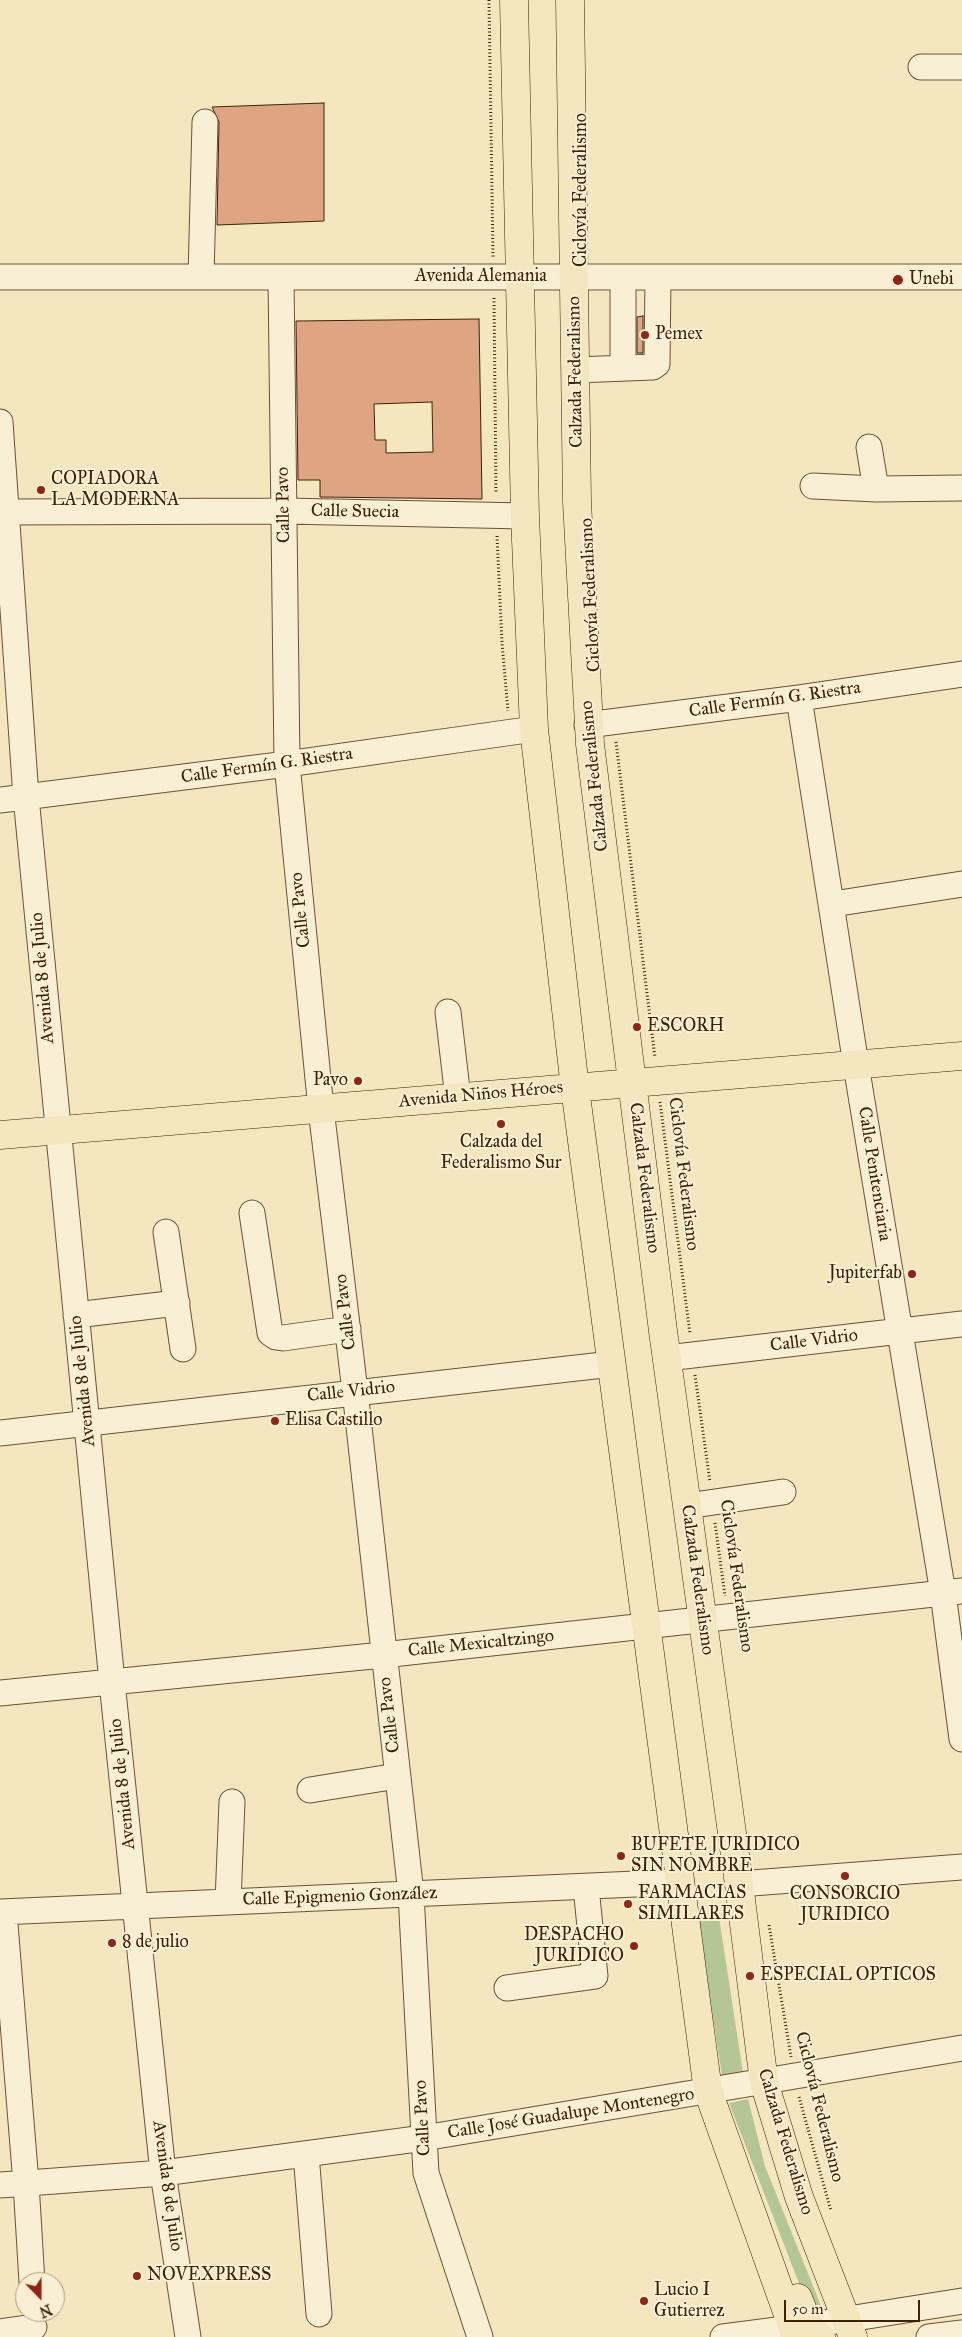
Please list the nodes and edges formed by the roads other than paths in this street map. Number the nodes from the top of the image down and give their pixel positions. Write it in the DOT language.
graph roads {
  1 [pos="514,0"];
  2 [pos="570,0"];
  3 [pos="921,67"];
  4 [pos="962,67"];
  5 [pos="205,122"];
  6 [pos="201,277"];
  7 [pos="575,277"];
  8 [pos="623,277"];
  9 [pos="658,277"];
  10 [pos="962,277"];
  11 [pos="0,278"];
  12 [pos="281,278"];
  13 [pos="525,278"];
  14 [pos="623,368"];
  15 [pos="576,370"];
  16 [pos="0,422"];
  17 [pos="869,446"];
  18 [pos="813,486"];
  19 [pos="962,488"];
  20 [pos="876,489"];
  21 [pos="284,511"];
  22 [pos="6,512"];
  23 [pos="525,516"];
  24 [pos="8,661"];
  25 [pos="962,674"];
  26 [pos="799,698"];
  27 [pos="587,725"];
  28 [pos="534,729"];
  29 [pos="287,764"];
  30 [pos="26,797"];
  31 [pos="0,800"];
  32 [pos="962,884"];
  33 [pos="833,904"];
  34 [pos="448,1012"];
  35 [pos="962,1056"];
  36 [pos="856,1065"];
  37 [pos="645,1082"];
  38 [pos="575,1088"];
  39 [pos="458,1098"];
  40 [pos="321,1109"];
  41 [pos="58,1130"];
  42 [pos="0,1135"];
  43 [pos="252,1213"];
  44 [pos="166,1232"];
  45 [pos="176,1303"];
  46 [pos="76,1315"];
  47 [pos="962,1324"];
  48 [pos="348,1329"];
  49 [pos="900,1331"];
  50 [pos="183,1349"];
  51 [pos="680,1357"];
  52 [pos="612,1364"];
  53 [pos="356,1392"];
  54 [pos="87,1423"];
  55 [pos="0,1433"];
  56 [pos="783,1492"];
  57 [pos="700,1504"];
  58 [pos="952,1592"];
  59 [pos="715,1618"];
  60 [pos="646,1626"];
  61 [pos="383,1655"];
  62 [pos="112,1682"];
  63 [pos="0,1693"];
  64 [pos="962,1739"];
  65 [pos="397,1776"];
  66 [pos="310,1790"];
  67 [pos="232,1802"];
  68 [pos="962,1867"];
  69 [pos="681,1882"];
  70 [pos="739,1884"];
  71 [pos="586,1887"];
  72 [pos="411,1894"];
  73 [pos="228,1902"];
  74 [pos="136,1906"];
  75 [pos="2,1912"];
  76 [pos="506,1988"];
  77 [pos="962,2048"];
  78 [pos="764,2082"];
  79 [pos="711,2099"];
  80 [pos="424,2138"];
  81 [pos="306,2154"];
  82 [pos="163,2173"];
  83 [pos="26,2183"];
  84 [pos="0,2185"];
  85 [pos="31,2272"];
  86 [pos="962,2300"];
  87 [pos="319,2314"];
  88 [pos="34,2325"];
  89 [pos="849,2328"];
  90 [pos="0,2332"];
  91 [pos="804,2332"];
  92 [pos="962,2333"];
  93 [pos="188,2337"];
  94 [pos="480,2337"];
  95 [pos="723,2337"];
  96 [pos="932,2337"];
  1 -- 13 [label="main road"];
  2 -- 7 [label="main road, Calzada Federalismo"];
  3 -- 4 [label="street"];
  5 -- 6 [label="street"];
  6 -- 11 [label="street, Avenida Alemania"];
  6 -- 12 [label="street, Avenida Alemania"];
  7 -- 8 [label="street, Avenida Alemania"];
  7 -- 13 [label="street, Avenida Alemania"];
  7 -- 15 [label="main road, Calzada Federalismo"];
  8 -- 9 [label="street, Avenida Alemania"];
  8 -- 14 [label="street"];
  9 -- 10 [label="street, Avenida Alemania"];
  9 -- 14 [label="street"];
  12 -- 13 [label="street, Avenida Alemania"];
  12 -- 21 [label="street, Calle Pavo"];
  13 -- 23 [label="main road"];
  14 -- 15 [label="street"];
  15 -- 27 [label="main road, Calzada Federalismo"];
  16 -- 22 [label="street, Avenida 8 de Julio"];
  17 -- 20 [label="street"];
  18 -- 20 [label="street"];
  19 -- 20 [label="street"];
  21 -- 22 [label="street, Calle Suecia"];
  21 -- 23 [label="street, Calle Suecia"];
  21 -- 29 [label="street, Calle Pavo"];
  22 -- 24 [label="street, Avenida 8 de Julio"];
  23 -- 28 [label="main road"];
  24 -- 30 [label="street, Avenida 8 de Julio"];
  25 -- 26 [label="street, Calle Fermín G. Riestra"];
  26 -- 27 [label="street, Calle Fermín G. Riestra"];
  26 -- 33 [label="street, Calle Penitenciaria"];
  27 -- 37 [label="main road, Calzada Federalismo"];
  28 -- 29 [label="street, Calle Fermín G. Riestra"];
  28 -- 38 [label="main road"];
  29 -- 30 [label="street, Calle Fermín G. Riestra"];
  29 -- 40 [label="street, Calle Pavo"];
  30 -- 31 [label="street, Calle Fermín G. Riestra"];
  30 -- 41 [label="street, Avenida 8 de Julio"];
  32 -- 33 [label="street"];
  33 -- 36 [label="street, Calle Penitenciaria"];
  34 -- 39 [label="street"];
  35 -- 36 [label="main road, Avenida Niños Héroes"];
  36 -- 37 [label="main road, Avenida Niños Héroes"];
  36 -- 49 [label="street, Calle Penitenciaria"];
  37 -- 38 [label="main road, Avenida Niños Héroes"];
  37 -- 51 [label="main road, Calzada Federalismo"];
  38 -- 39 [label="main road, Avenida Niños Héroes"];
  38 -- 52 [label="main road"];
  39 -- 40 [label="main road, Avenida Niños Héroes"];
  40 -- 41 [label="main road, Avenida Niños Héroes"];
  40 -- 48 [label="street, Calle Pavo"];
  41 -- 42 [label="main road, Avenida Niños Héroes"];
  41 -- 46 [label="street, Avenida 8 de Julio"];
  43 -- 48 [label="street"];
  44 -- 45 [label="street"];
  45 -- 46 [label="street"];
  45 -- 50 [label="street"];
  46 -- 54 [label="street, Avenida 8 de Julio"];
  47 -- 49 [label="street, Calle Vidrio"];
  48 -- 53 [label="street, Calle Pavo"];
  49 -- 51 [label="street, Calle Vidrio"];
  49 -- 58 [label="street, Calle Penitenciaria"];
  51 -- 57 [label="main road, Calzada Federalismo"];
  52 -- 53 [label="street, Calle Vidrio"];
  52 -- 60 [label="main road"];
  53 -- 54 [label="street, Calle Vidrio"];
  53 -- 61 [label="street, Calle Pavo"];
  54 -- 55 [label="street, Calle Vidrio"];
  54 -- 62 [label="street, Avenida 8 de Julio"];
  56 -- 57 [label="street"];
  57 -- 59 [label="main road, Calzada Federalismo"];
  58 -- 59 [label="street, Calle Mexicaltzingo"];
  58 -- 64 [label="street, Calle Penitenciaria"];
  59 -- 60 [label="street, Calle Mexicaltzingo"];
  59 -- 70 [label="main road, Calzada Federalismo"];
  60 -- 61 [label="street, Calle Mexicaltzingo"];
  60 -- 69 [label="main road"];
  61 -- 62 [label="street, Calle Mexicaltzingo"];
  61 -- 65 [label="street, Calle Pavo"];
  62 -- 63 [label="street, Calle Mexicaltzingo"];
  62 -- 74 [label="street, Avenida 8 de Julio"];
  65 -- 66 [label="street"];
  65 -- 72 [label="street, Calle Pavo"];
  67 -- 73 [label="street"];
  68 -- 70 [label="street"];
  69 -- 71 [label="street, Calle Epigmenio González"];
  69 -- 79 [label="main road"];
  70 -- 78 [label="main road, Calzada Federalismo"];
  71 -- 72 [label="street, Calle Epigmenio González"];
  71 -- 76 [label="street"];
  72 -- 73 [label="street, Calle Epigmenio González"];
  72 -- 80 [label="street, Calle Pavo"];
  73 -- 74 [label="street, Calle Epigmenio González"];
  74 -- 75 [label="street, Calle Epigmenio González"];
  74 -- 82 [label="street, Avenida 8 de Julio"];
  75 -- 83 [label="street"];
  77 -- 78 [label="street, Calle José Guadalupe Montenegro"];
  78 -- 79 [label="street, Calle José Guadalupe Montenegro"];
  78 -- 89 [label="main road, Calzada Federalismo"];
  79 -- 80 [label="street, Calle José Guadalupe Montenegro"];
  79 -- 91 [label="main road"];
  80 -- 81 [label="street, Calle José Guadalupe Montenegro"];
  80 -- 94 [label="street, Calle Pavo"];
  81 -- 82 [label="street, Calle José Guadalupe Montenegro"];
  81 -- 87 [label="street"];
  82 -- 83 [label="street, Calle José Guadalupe Montenegro"];
  82 -- 93 [label="street, Avenida 8 de Julio"];
  83 -- 84 [label="street, Calle José Guadalupe Montenegro"];
  83 -- 85 [label="street"];
  86 -- 89 [label="street"];
  88 -- 90 [label="street"];
  89 -- 91 [label="street"];
  91 -- 95 [label="street"];
  92 -- 96 [label="street"];
}
